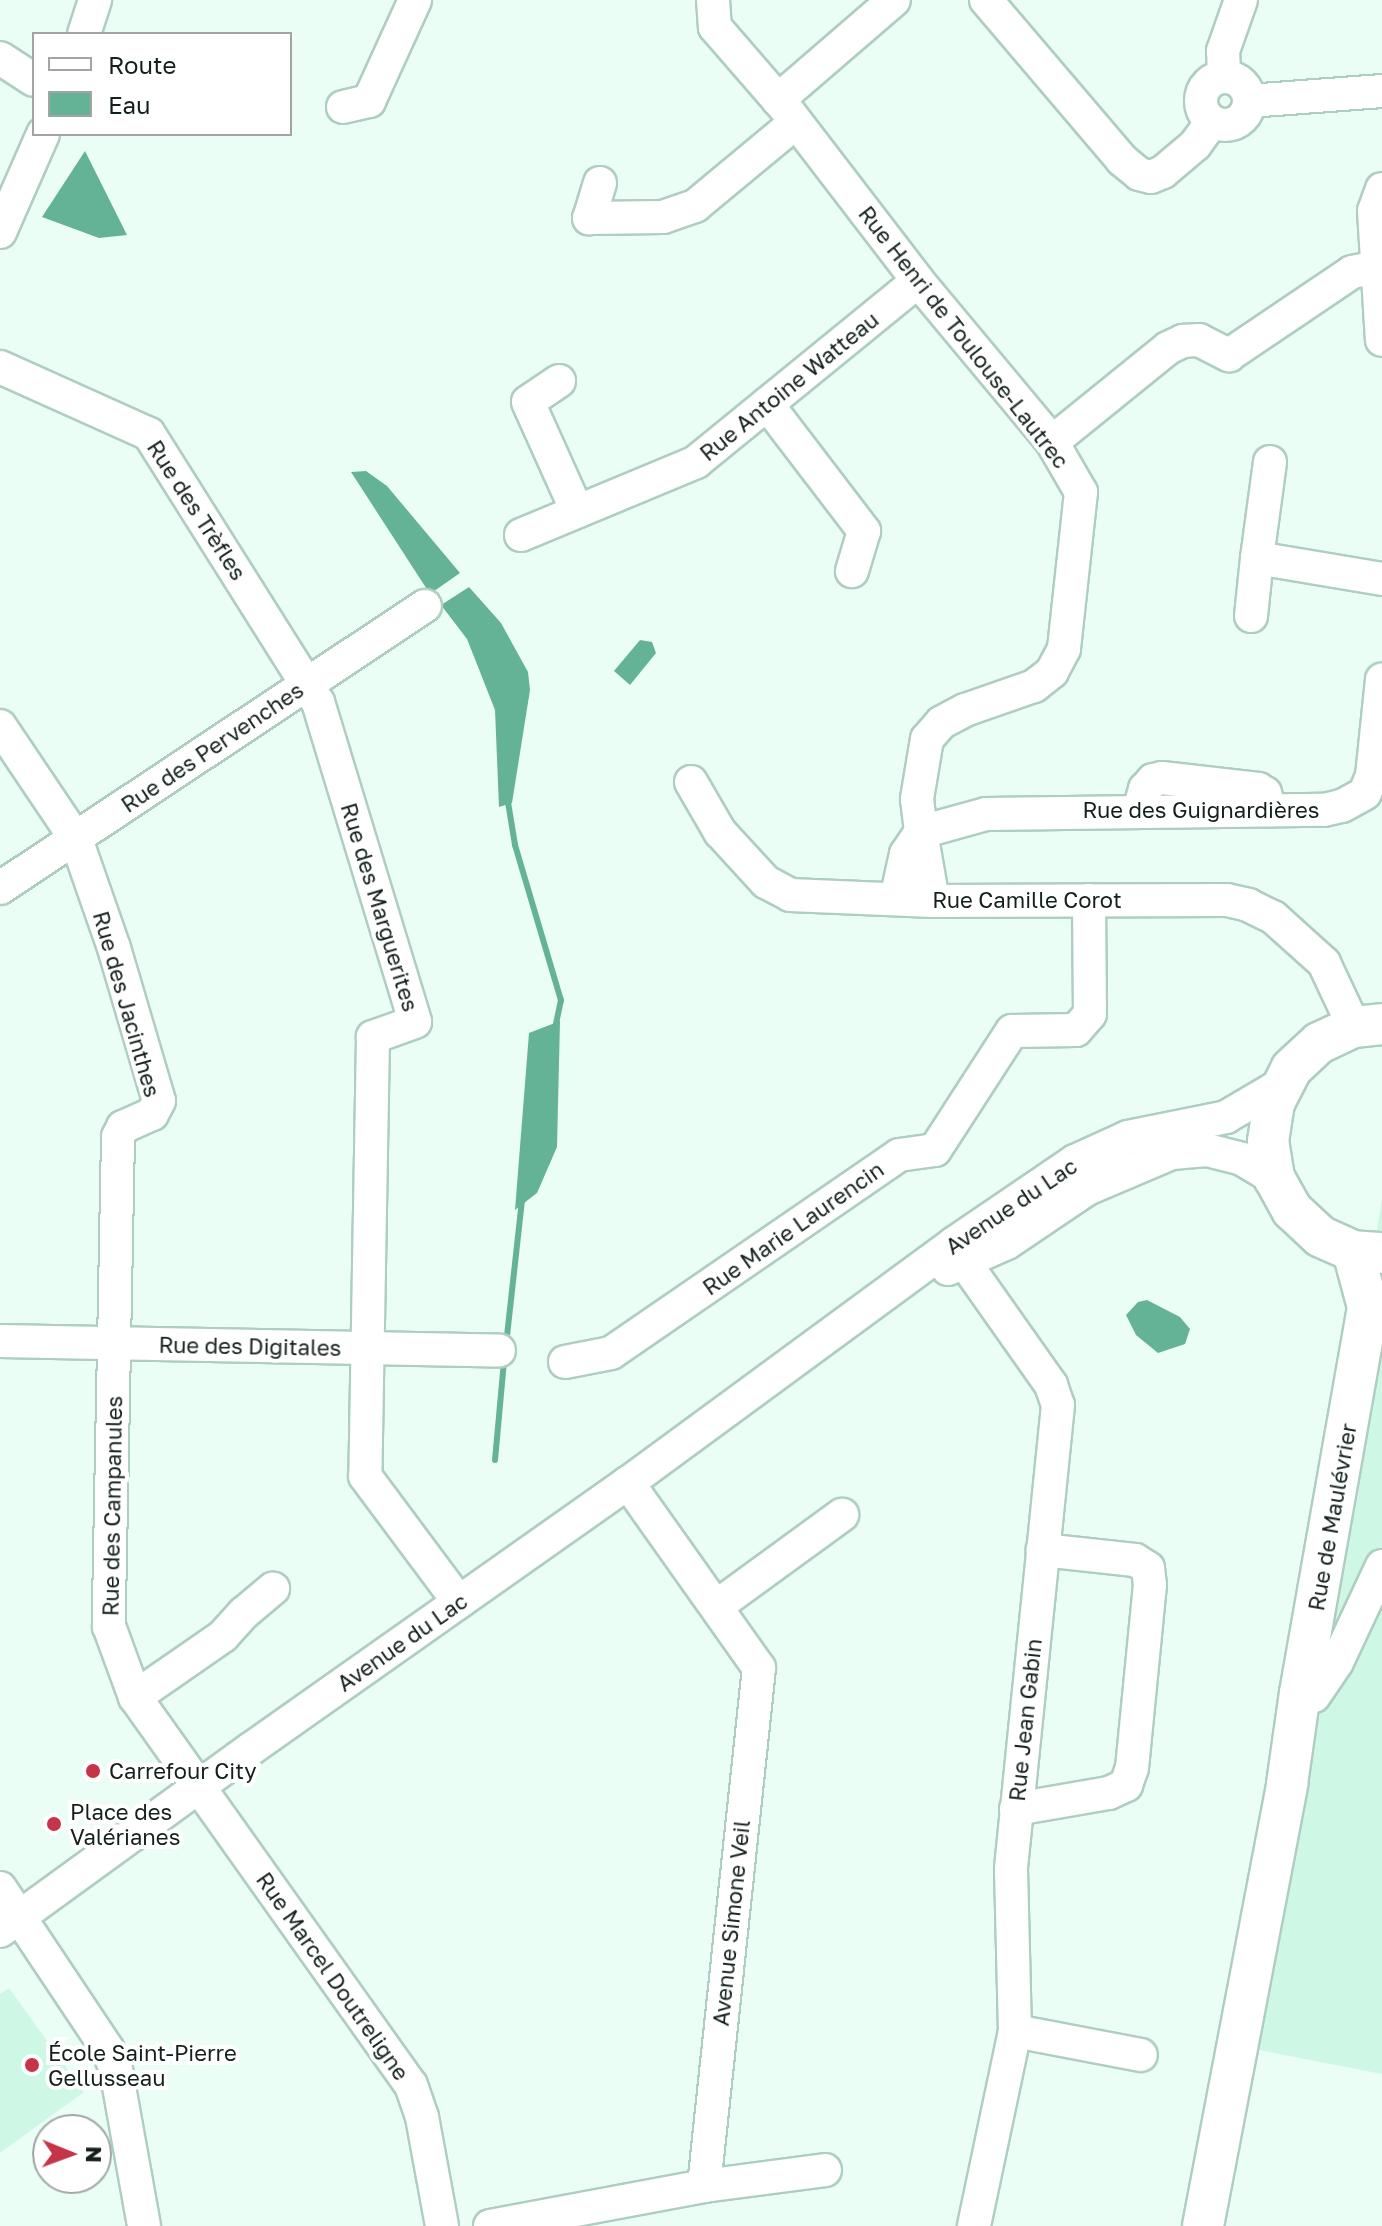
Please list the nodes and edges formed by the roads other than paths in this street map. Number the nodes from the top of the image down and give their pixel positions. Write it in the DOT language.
graph roads {
  1 [pos="95,0"];
  2 [pos="415,0"];
  3 [pos="713,0"];
  4 [pos="894,0"];
  5 [pos="986,0"];
  6 [pos="1241,0"];
  7 [pos="85,32"];
  8 [pos="0,58"];
  9 [pos="1224,76"];
  10 [pos="32,79"];
  11 [pos="1382,91"];
  12 [pos="1249,101"];
  13 [pos="343,107"];
  14 [pos="787,111"];
  15 [pos="1212,122"];
  16 [pos="42,136"];
  17 [pos="600,183"];
  18 [pos="1382,189"];
  19 [pos="0,232"];
  20 [pos="1377,267"];
  21 [pos="918,281"];
  22 [pos="1382,340"];
  23 [pos="0,367"];
  24 [pos="559,381"];
  25 [pos="767,404"];
  26 [pos="1052,442"];
  27 [pos="1270,462"];
  28 [pos="577,511"];
  29 [pos="521,535"];
  30 [pos="1257,558"];
  31 [pos="852,571"];
  32 [pos="1382,579"];
  33 [pos="425,606"];
  34 [pos="1251,616"];
  35 [pos="1382,680"];
  36 [pos="307,682"];
  37 [pos="0,726"];
  38 [pos="691,782"];
  39 [pos="936,827"];
  40 [pos="76,839"];
  41 [pos="0,888"];
  42 [pos="896,899"];
  43 [pos="1089,900"];
  44 [pos="933,901"];
  45 [pos="1368,1026"];
  46 [pos="1284,1083"];
  47 [pos="1274,1178"];
  48 [pos="961,1251"];
  49 [pos="1368,1252"];
  50 [pos="0,1341"];
  51 [pos="115,1343"];
  52 [pos="368,1348"];
  53 [pos="499,1351"];
  54 [pos="565,1362"];
  55 [pos="1382,1391"];
  56 [pos="628,1483"];
  57 [pos="842,1515"];
  58 [pos="1043,1550"];
  59 [pos="1382,1566"];
  60 [pos="273,1589"];
  61 [pos="459,1602"];
  62 [pos="717,1606"];
  63 [pos="1314,1696"];
  64 [pos="135,1697"];
  65 [pos="1287,1784"];
  66 [pos="199,1788"];
  67 [pos="1016,1809"];
  68 [pos="0,1888"];
  69 [pos="9,1924"];
  70 [pos="1015,2031"];
  71 [pos="1141,2055"];
  72 [pos="825,2170"];
  73 [pos="704,2186"];
  74 [pos="144,2226"];
  75 [pos="442,2226"];
  76 [pos="490,2226"];
  77 [pos="974,2226"];
  78 [pos="1203,2226"];
  1 -- 7 [label="street"];
  2 -- 13 [label="street"];
  3 -- 14 [label="street, Rue Henri de Toulouse-Lautrec"];
  4 -- 14 [label="street"];
  5 -- 15 [label="street"];
  6 -- 9 [label="street"];
  8 -- 10 [label="street"];
  9 -- 12 [label="street"];
  9 -- 15 [label="street"];
  11 -- 12 [label="street"];
  12 -- 15 [label="street"];
  14 -- 17 [label="street"];
  14 -- 21 [label="street, Rue Henri de Toulouse-Lautrec"];
  16 -- 19 [label="street"];
  18 -- 20 [label="street"];
  20 -- 22 [label="street"];
  20 -- 26 [label="street"];
  21 -- 25 [label="street, Rue Antoine Watteau"];
  21 -- 26 [label="street, Rue Henri de Toulouse-Lautrec"];
  23 -- 36 [label="street, Rue des Trèfles"];
  24 -- 28 [label="street"];
  25 -- 28 [label="street, Rue Antoine Watteau"];
  25 -- 31 [label="street"];
  26 -- 39 [label="street, Rue Henri de Toulouse-Lautrec"];
  27 -- 30 [label="street"];
  28 -- 29 [label="street, Rue Antoine Watteau"];
  30 -- 32 [label="street"];
  30 -- 34 [label="street"];
  33 -- 36 [label="street, Rue des Pervenches"];
  35 -- 39 [label="street, Rue des Guignardières"];
  36 -- 40 [label="street, Rue des Pervenches"];
  36 -- 52 [label="street, Rue des Marguerites"];
  37 -- 40 [label="street"];
  38 -- 42 [label="street, Rue Camille Corot"];
  39 -- 42 [label="street"];
  39 -- 44 [label="street, Rue Henri de Toulouse-Lautrec"];
  40 -- 41 [label="street, Rue des Pervenches"];
  40 -- 51 [label="street, Rue des Jacinthes"];
  42 -- 44 [label="street, Rue Camille Corot"];
  43 -- 44 [label="street, Rue Camille Corot"];
  43 -- 45 [label="street, Rue Camille Corot"];
  43 -- 54 [label="street, Rue Marie Laurencin"];
  45 -- 46 [label="main road"];
  46 -- 47 [label="main road"];
  46 -- 48 [label="street, Avenue du Lac"];
  47 -- 48 [label="street, Avenue du Lac"];
  47 -- 49 [label="main road"];
  48 -- 56 [label="street, Avenue du Lac"];
  48 -- 58 [label="street, Rue Jean Gabin"];
  49 -- 65 [label="main road, Rue de Maulévrier"];
  50 -- 51 [label="street, Rue des Digitales"];
  51 -- 52 [label="street, Rue des Digitales"];
  51 -- 64 [label="street, Rue des Campanules"];
  52 -- 53 [label="street, Rue des Digitales"];
  52 -- 61 [label="street"];
  55 -- 63 [label="main road, Rue de Maulévrier"];
  56 -- 61 [label="street, Avenue du Lac"];
  56 -- 62 [label="street, Avenue Simone Veil"];
  57 -- 62 [label="street"];
  58 -- 67 [label="street, Rue Jean Gabin"];
  58 -- 67 [label="street"];
  59 -- 63 [label="street"];
  60 -- 64 [label="street"];
  61 -- 66 [label="street, Avenue du Lac"];
  62 -- 73 [label="street, Avenue Simone Veil"];
  63 -- 65 [label="main road, Rue de Maulévrier"];
  64 -- 66 [label="street, Rue des Campanules"];
  65 -- 78 [label="main road, Rue de Maulévrier"];
  66 -- 69 [label="street, Avenue du Lac"];
  66 -- 75 [label="street, Rue Marcel Doutreligne"];
  67 -- 70 [label="street, Rue Jean Gabin"];
  68 -- 69 [label="street"];
  69 -- 74 [label="street"];
  70 -- 71 [label="street"];
  70 -- 77 [label="street, Rue Jean Gabin"];
  72 -- 73 [label="street"];
  73 -- 76 [label="street"];
}
